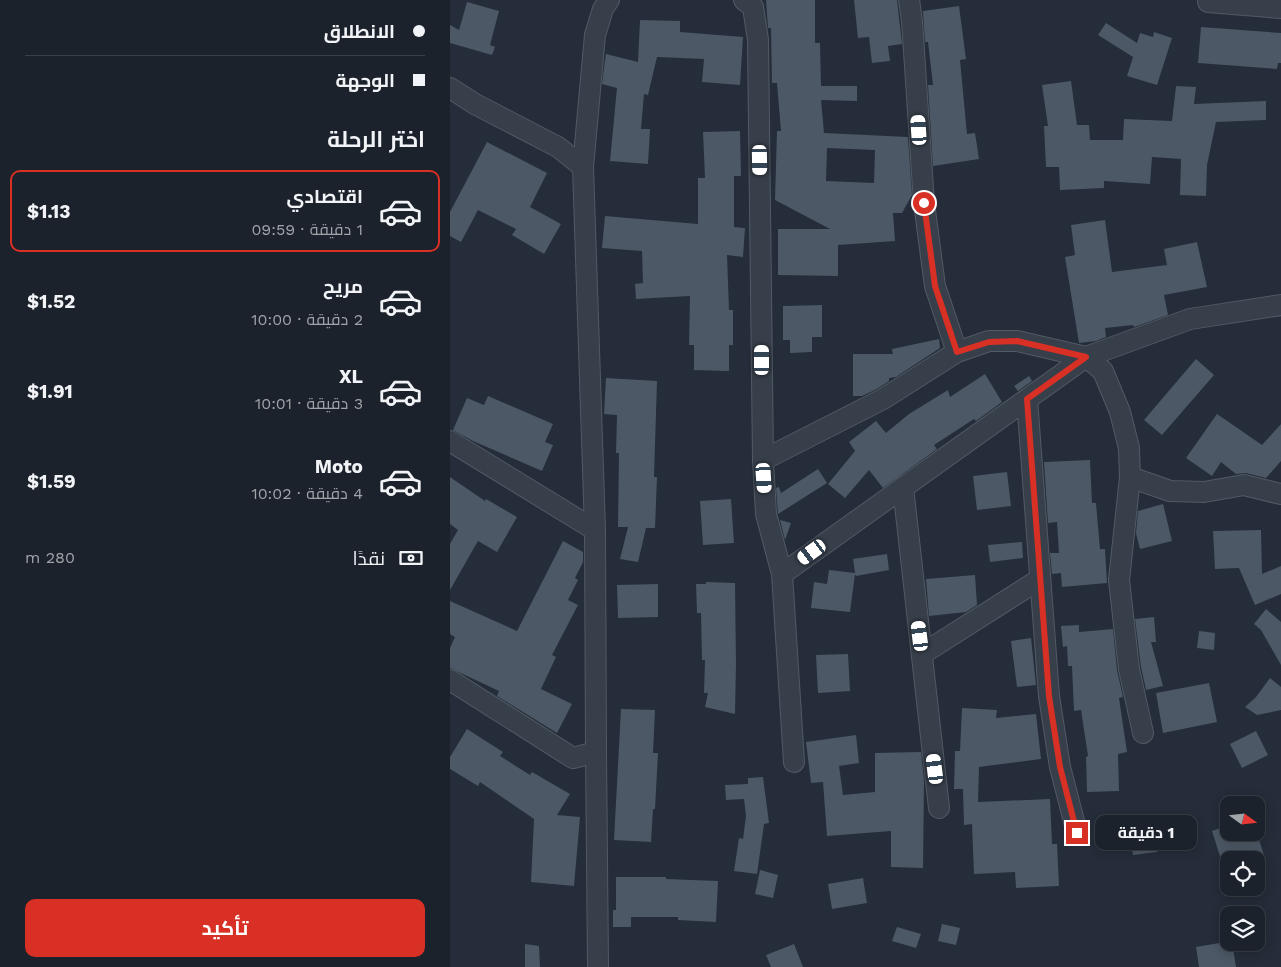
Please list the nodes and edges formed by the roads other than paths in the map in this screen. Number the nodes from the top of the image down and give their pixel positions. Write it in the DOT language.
graph roads {
  1 [pos="609,0"];
  2 [pos="744,0"];
  3 [pos="909,0"];
  4 [pos="1208,2"];
  5 [pos="1281,8"];
  6 [pos="450,88"];
  7 [pos="583,167"];
  8 [pos="1281,304"];
  9 [pos="957,352"];
  10 [pos="1086,357"];
  11 [pos="1027,399"];
  12 [pos="450,442"];
  13 [pos="762,460"];
  14 [pos="1130,477"];
  15 [pos="903,487"];
  16 [pos="1281,494"];
  17 [pos="595,530"];
  18 [pos="782,574"];
  19 [pos="1040,579"];
  20 [pos="922,654"];
  21 [pos="450,680"];
  22 [pos="1143,733"];
  23 [pos="596,752"];
  24 [pos="794,762"];
  25 [pos="939,808"];
  26 [pos="1077,833"];
  27 [pos="598,967"];
  1 -- 7 [label="street"];
  2 -- 13 [label="street"];
  3 -- 9 [label="street"];
  4 -- 5 [label="street"];
  6 -- 7 [label="street"];
  7 -- 17 [label="street"];
  8 -- 10 [label="street"];
  9 -- 10 [label="street"];
  9 -- 13 [label="street"];
  10 -- 11 [label="street"];
  10 -- 14 [label="street"];
  11 -- 15 [label="street"];
  11 -- 19 [label="street"];
  12 -- 17 [label="street"];
  13 -- 18 [label="street"];
  14 -- 16 [label="street"];
  14 -- 22 [label="street"];
  15 -- 18 [label="street"];
  15 -- 20 [label="street"];
  17 -- 23 [label="street"];
  18 -- 24 [label="street"];
  19 -- 20 [label="street"];
  19 -- 26 [label="street"];
  20 -- 25 [label="street"];
  21 -- 23 [label="street"];
  23 -- 27 [label="street"];
}
